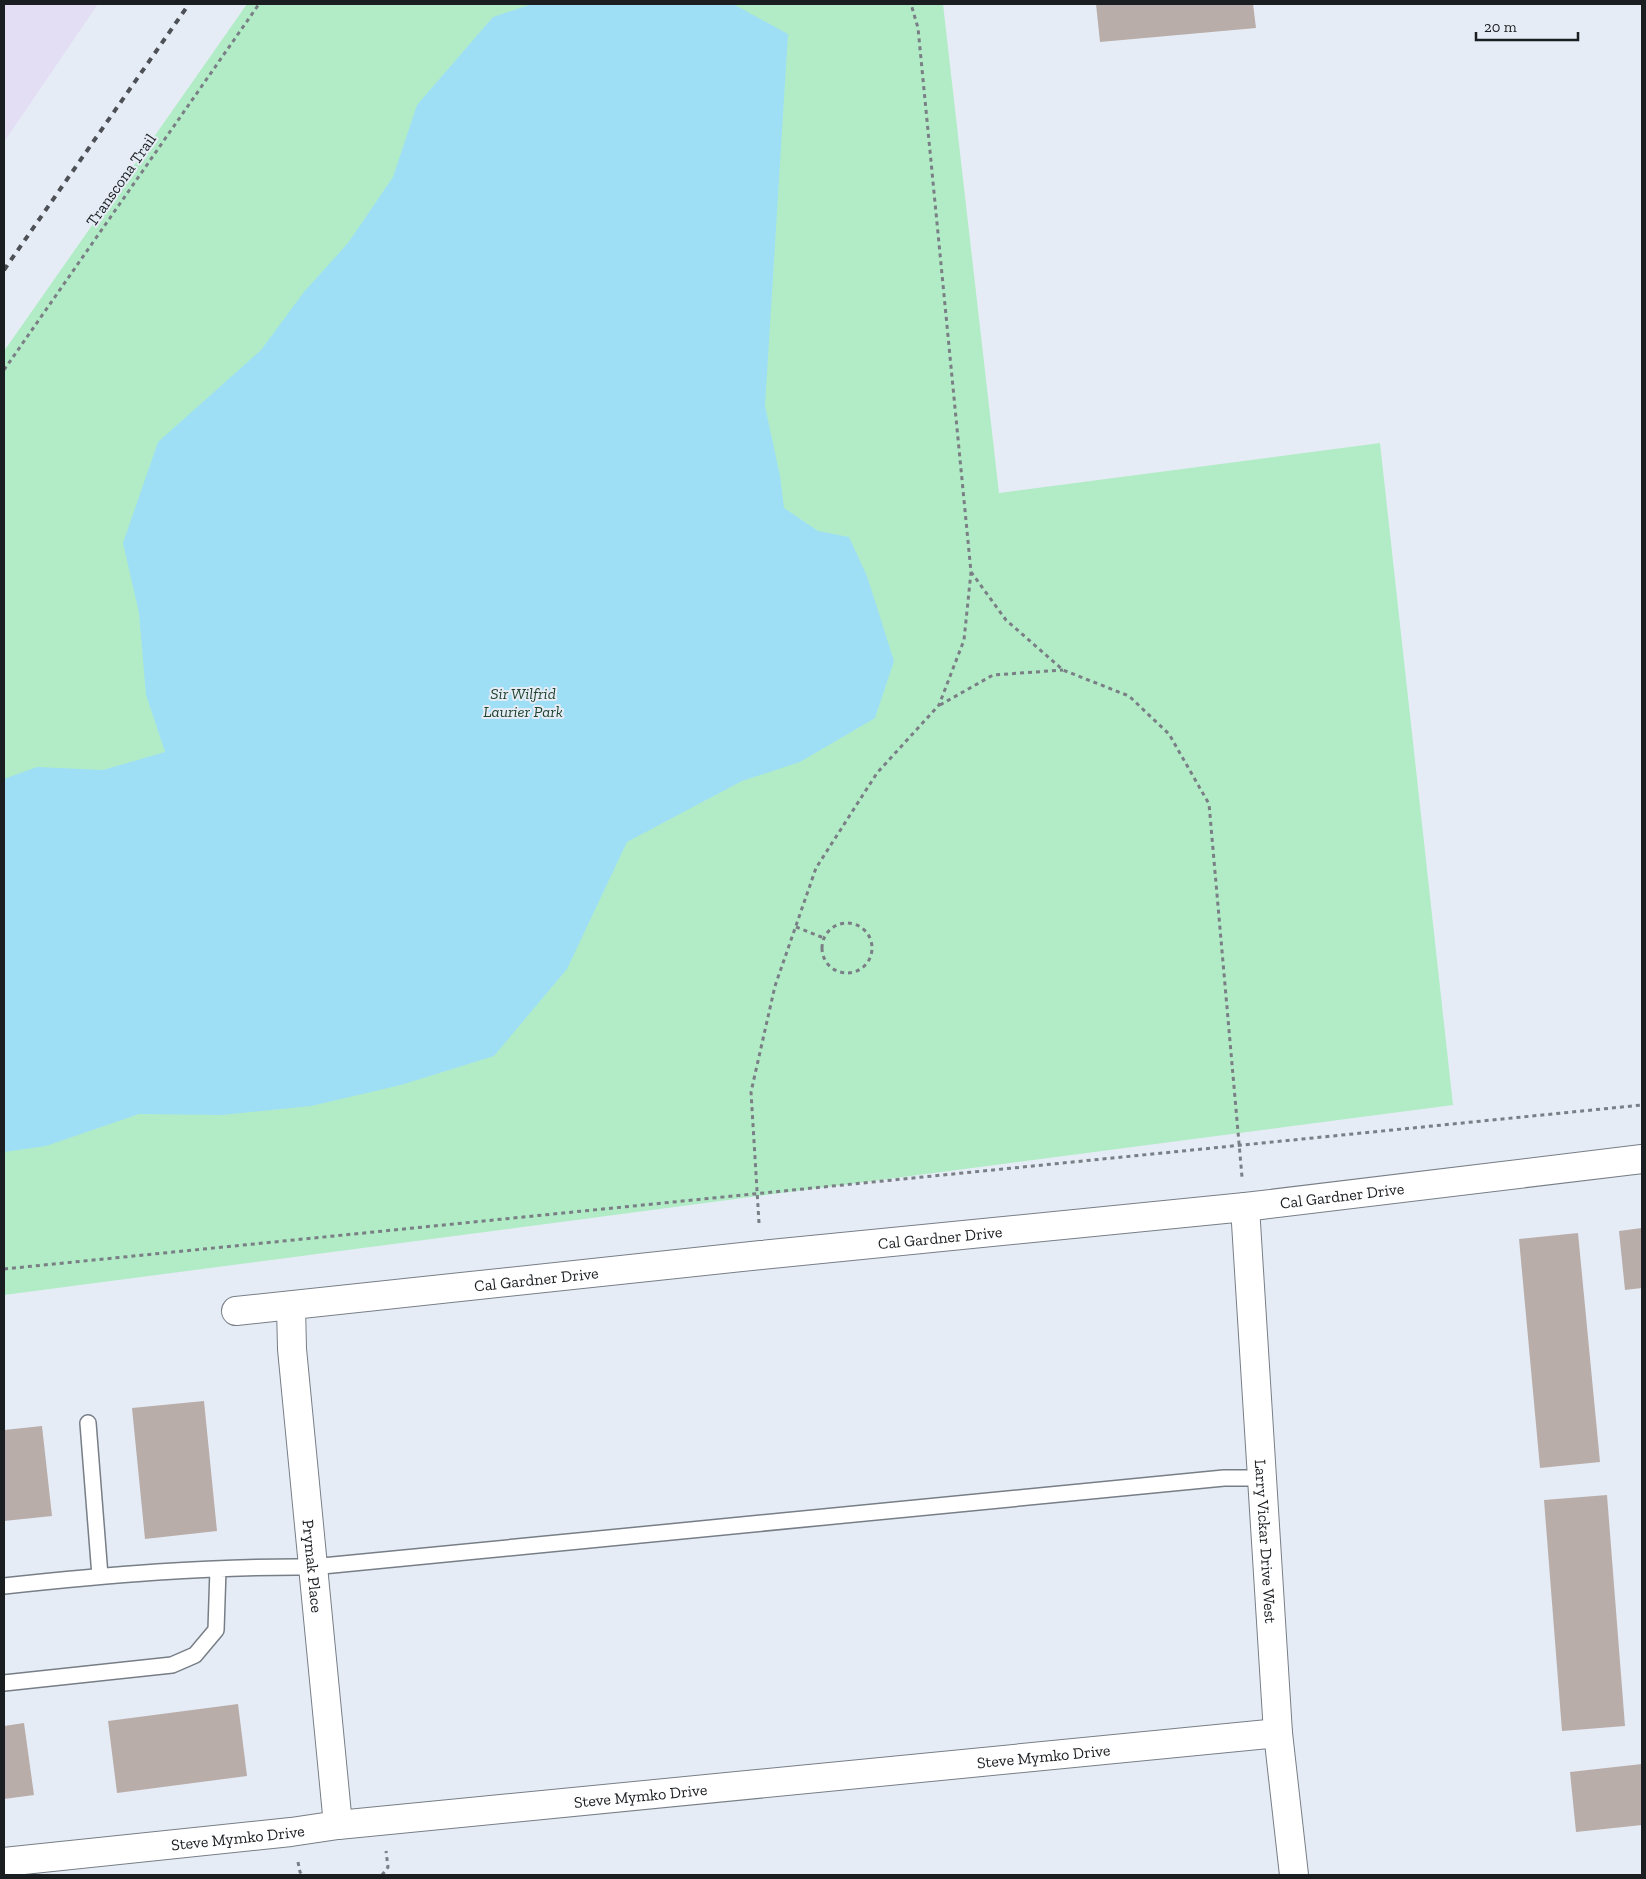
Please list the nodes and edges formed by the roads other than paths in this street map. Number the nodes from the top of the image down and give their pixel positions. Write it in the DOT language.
graph roads {
  1 [pos="1642,1159"];
  2 [pos="1245,1207"];
  3 [pos="291,1306"];
  4 [pos="236,1311"];
  5 [pos="88,1423"];
  6 [pos="1262,1478"];
  7 [pos="312,1567"];
  8 [pos="218,1569"];
  9 [pos="100,1576"];
  10 [pos="4,1586"];
  11 [pos="4,1683"];
  12 [pos="1278,1734"];
  13 [pos="338,1825"];
  14 [pos="4,1862"];
  15 [pos="1294,1875"];
  1 -- 2 [label="street, Cal Gardner Drive"];
  2 -- 3 [label="street, Cal Gardner Drive"];
  2 -- 6 [label="street, Larry Vickar Drive West"];
  3 -- 4 [label="street, Cal Gardner Drive"];
  3 -- 7 [label="street, Prymak Place"];
  5 -- 9 [label="lane"];
  6 -- 7 [label="lane"];
  6 -- 12 [label="street, Larry Vickar Drive West"];
  7 -- 8 [label="lane"];
  7 -- 13 [label="street, Prymak Place"];
  8 -- 9 [label="lane"];
  8 -- 11 [label="lane"];
  9 -- 10 [label="lane"];
  12 -- 13 [label="street, Steve Mymko Drive"];
  12 -- 15 [label="street, Larry Vickar Drive West"];
  13 -- 14 [label="street, Steve Mymko Drive"];
}
